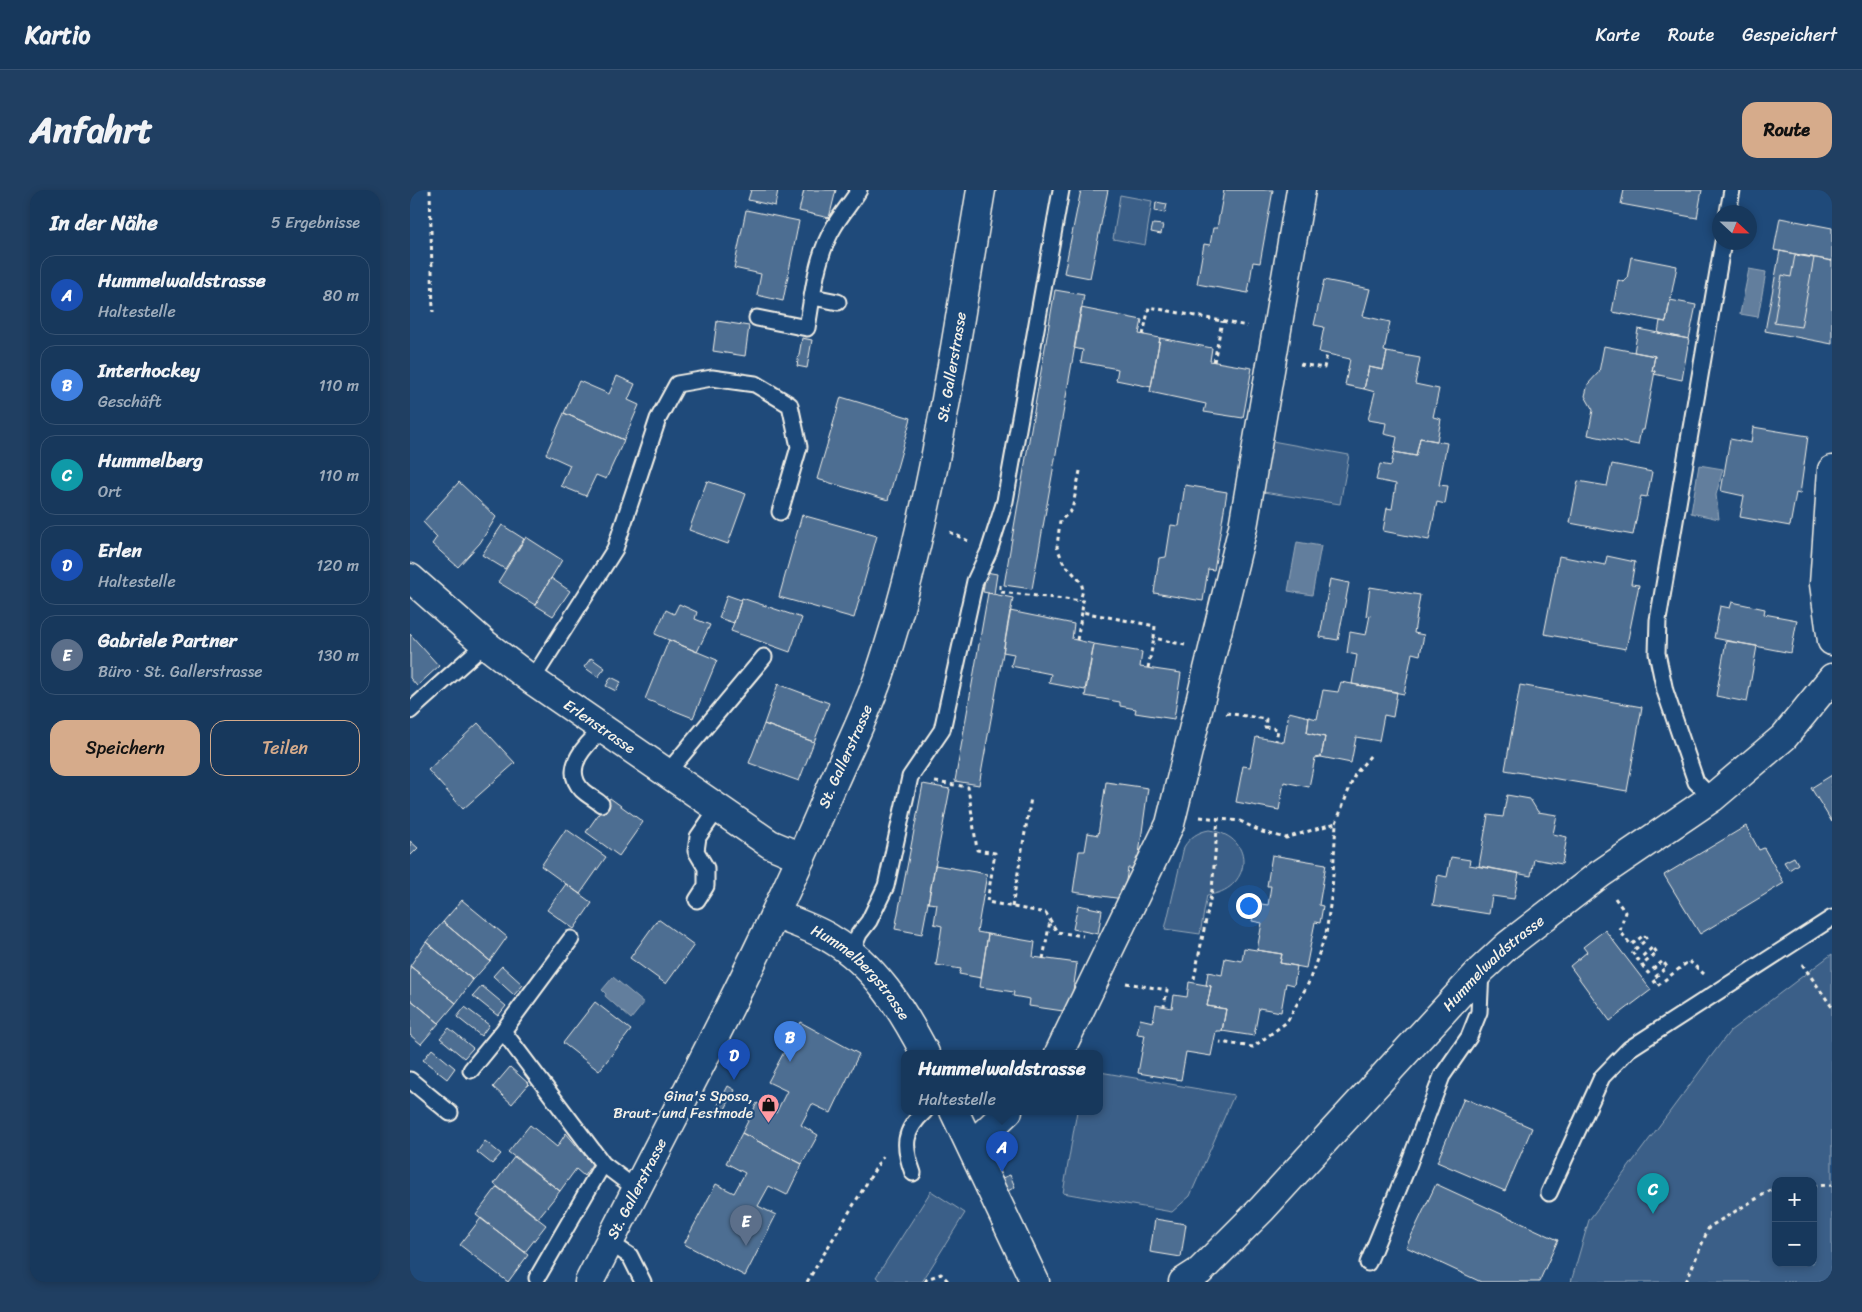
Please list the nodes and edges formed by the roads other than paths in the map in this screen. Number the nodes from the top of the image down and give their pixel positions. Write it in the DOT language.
graph roads {
  1 [pos="859,190"];
  2 [pos="981,190"];
  3 [pos="1062,190"];
  4 [pos="1301,190"];
  5 [pos="1732,190"];
  6 [pos="1729,205"];
  7 [pos="1722,250"];
  8 [pos="813,297"];
  9 [pos="838,302"];
  10 [pos="757,318"];
  11 [pos="1832,475"];
  12 [pos="780,512"];
  13 [pos="1829,531"];
  14 [pos="410,578"];
  15 [pos="1832,641"];
  16 [pos="486,644"];
  17 [pos="764,657"];
  18 [pos="1832,678"];
  19 [pos="532,680"];
  20 [pos="410,711"];
  21 [pos="603,729"];
  22 [pos="667,773"];
  23 [pos="1712,798"];
  24 [pos="601,804"];
  25 [pos="718,808"];
  26 [pos="801,857"];
  27 [pos="696,900"];
  28 [pos="775,914"];
  29 [pos="1832,918"];
  30 [pos="571,939"];
  31 [pos="851,953"];
  32 [pos="1481,970"];
  33 [pos="503,1030"];
  34 [pos="923,1050"];
  35 [pos="1060,1050"];
  36 [pos="471,1070"];
  37 [pos="410,1080"];
  38 [pos="450,1114"];
  39 [pos="921,1115"];
  40 [pos="956,1115"];
  41 [pos="1004,1115"];
  42 [pos="972,1145"];
  43 [pos="603,1164"];
  44 [pos="913,1172"];
  45 [pos="636,1189"];
  46 [pos="1549,1193"];
  47 [pos="609,1242"];
  48 [pos="1368,1262"];
  49 [pos="537,1278"];
  50 [pos="589,1282"];
  51 [pos="643,1282"];
  52 [pos="1035,1282"];
  53 [pos="1184,1282"];
  1 -- 8 [label="lane"];
  2 -- 26 [label="street, St. Gallerstrasse"];
  3 -- 31 [label="lane"];
  4 -- 35 [label="street"];
  5 -- 6 [label="lane"];
  7 -- 23 [label="lane"];
  8 -- 9 [label="lane"];
  8 -- 10 [label="lane"];
  11 -- 13 [label="street"];
  12 -- 19 [label="lane"];
  13 -- 15 [label="street"];
  14 -- 16 [label="street, Erlenstrasse"];
  16 -- 19 [label="street, Erlenstrasse"];
  16 -- 20 [label="lane"];
  17 -- 22 [label="lane"];
  18 -- 23 [label="street, Hummelwaldstrasse"];
  19 -- 21 [label="street, Erlenstrasse"];
  21 -- 22 [label="street, Erlenstrasse"];
  21 -- 24 [label="lane"];
  22 -- 25 [label="street, Erlenstrasse"];
  23 -- 32 [label="street, Hummelwaldstrasse"];
  25 -- 26 [label="street, Erlenstrasse"];
  25 -- 27 [label="lane"];
  26 -- 28 [label="street, St. Gallerstrasse"];
  28 -- 31 [label="street, Hummelbergstrasse"];
  28 -- 45 [label="street, St. Gallerstrasse"];
  29 -- 46 [label="lane"];
  30 -- 33 [label="lane"];
  31 -- 34 [label="street, Hummelbergstrasse"];
  32 -- 48 [label="lane"];
  32 -- 53 [label="street, Hummelwaldstrasse"];
  33 -- 36 [label="lane"];
  33 -- 43 [label="lane"];
  37 -- 38 [label="lane"];
  39 -- 44 [label="lane"];
  40 -- 42 [label="street"];
  41 -- 42 [label="street"];
  42 -- 52 [label="street"];
  43 -- 45 [label="lane"];
  43 -- 49 [label="lane"];
  45 -- 47 [label="street, St. Gallerstrasse"];
  47 -- 50 [label="street, St. Gallerstrasse"];
  47 -- 51 [label="lane"];
}
